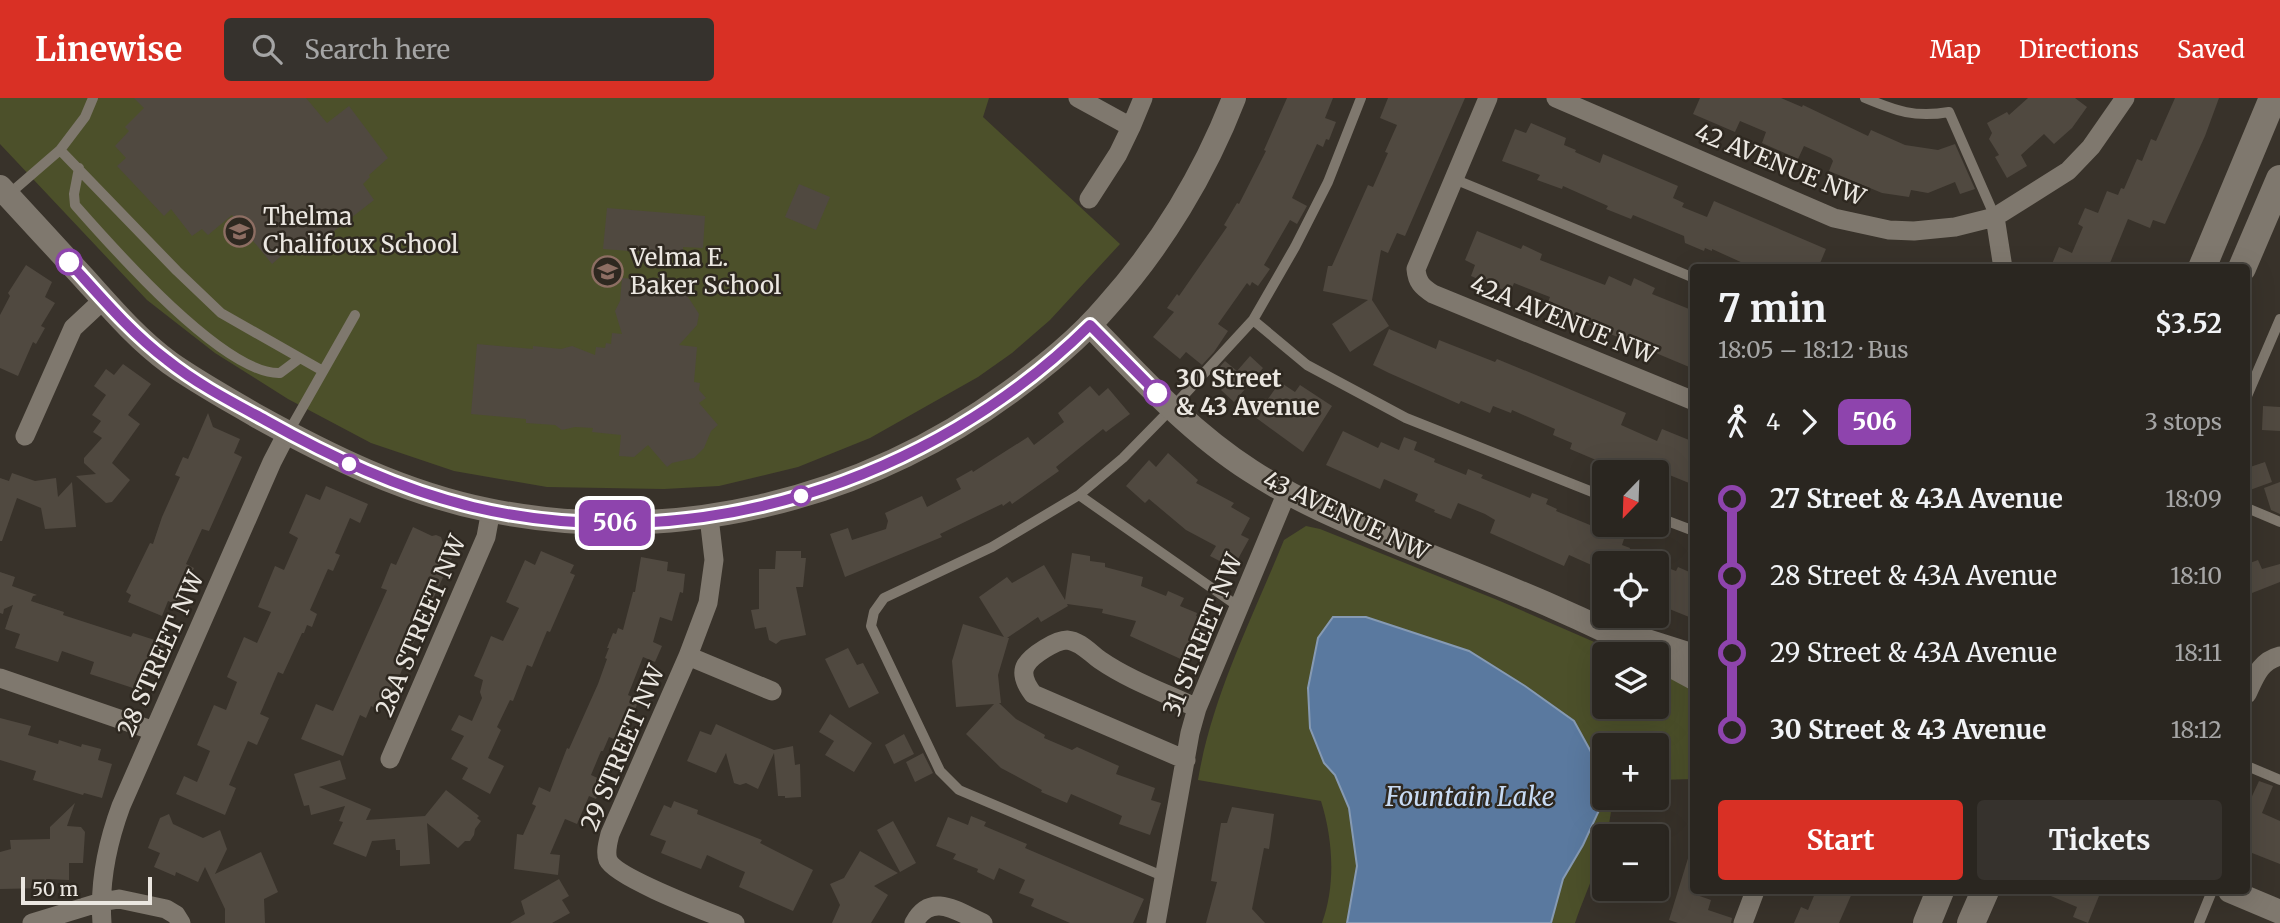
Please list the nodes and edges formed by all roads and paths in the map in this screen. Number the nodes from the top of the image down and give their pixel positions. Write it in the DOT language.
graph roads {
  1 [pos="93,98"];
  2 [pos="1078,98"];
  3 [pos="1143,98"];
  4 [pos="1234,98"];
  5 [pos="1361,98"];
  6 [pos="1488,98"];
  7 [pos="1556,98"];
  8 [pos="1865,98"];
  9 [pos="2125,98"];
  10 [pos="2273,98"];
  11 [pos="1131,127"];
  12 [pos="60,150"];
  13 [pos="79,168"];
  14 [pos="1454,179"];
  15 [pos="2280,179"];
  16 [pos="4,191"];
  17 [pos="1089,199"];
  18 [pos="1995,217"];
  19 [pos="2002,264"];
  20 [pos="2204,264"];
  21 [pos="2244,264"];
  22 [pos="1690,276"];
  23 [pos="103,300"];
  24 [pos="355,315"];
  25 [pos="2280,318"];
  26 [pos="1253,320"];
  27 [pos="1090,325"];
  28 [pos="300,358"];
  29 [pos="323,371"];
  30 [pos="2250,389"];
  31 [pos="1690,399"];
  32 [pos="1172,408"];
  33 [pos="287,433"];
  34 [pos="25,436"];
  35 [pos="1287,492"];
  36 [pos="1592,492"];
  37 [pos="1079,495"];
  38 [pos="2250,509"];
  39 [pos="491,510"];
  40 [pos="709,517"];
  41 [pos="1670,522"];
  42 [pos="2280,522"];
  43 [pos="1690,529"];
  44 [pos="1239,607"];
  45 [pos="1592,623"];
  46 [pos="1603,628"];
  47 [pos="1629,642"];
  48 [pos="1690,655"];
  49 [pos="688,656"];
  50 [pos="2276,657"];
  51 [pos="1669,664"];
  52 [pos="1690,676"];
  53 [pos="0,678"];
  54 [pos="2250,687"];
  55 [pos="772,691"];
  56 [pos="1197,708"];
  57 [pos="154,731"];
  58 [pos="390,759"];
  59 [pos="1186,760"];
  60 [pos="2250,767"];
  61 [pos="2280,780"];
  62 [pos="1166,878"];
  63 [pos="1754,894"];
  64 [pos="1939,894"];
  65 [pos="1984,894"];
  66 [pos="2211,894"];
  67 [pos="2237,894"];
  68 [pos="102,902"];
  69 [pos="2280,912"];
  70 [pos="32,923"];
  71 [pos="102,923"];
  72 [pos="181,923"];
  73 [pos="735,923"];
  74 [pos="914,923"];
  75 [pos="983,923"];
  76 [pos="1156,923"];
  77 [pos="1743,923"];
  78 [pos="1927,923"];
  79 [pos="1971,923"];
  80 [pos="2199,923"];
  1 -- 12 [label="lane"];
  2 -- 11 [label="street"];
  3 -- 11 [label="street"];
  4 -- 27 [label="street"];
  5 -- 26 [label="lane"];
  6 -- 14 [label="street"];
  7 -- 18 [label="street, 42 AVENUE NW"];
  8 -- 18 [label="lane"];
  9 -- 18 [label="street, 42 AVENUE NW"];
  10 -- 20 [label="main road"];
  11 -- 17 [label="street"];
  12 -- 13 [label="lane"];
  12 -- 16 [label="lane"];
  13 -- 28 [label="lane"];
  13 -- 28 [label="lane"];
  14 -- 22 [label="lane"];
  14 -- 31 [label="street, 42A AVENUE NW"];
  15 -- 21 [label="main road"];
  16 -- 23 [label="street"];
  18 -- 19 [label="street"];
  23 -- 33 [label="street"];
  23 -- 34 [label="street"];
  24 -- 29 [label="lane"];
  25 -- 30 [label="lane"];
  26 -- 32 [label="lane"];
  26 -- 36 [label="lane"];
  27 -- 32 [label="street, 43 AVENUE NW"];
  27 -- 40 [label="street"];
  28 -- 29 [label="lane"];
  29 -- 33 [label="lane"];
  32 -- 35 [label="street, 43 AVENUE NW"];
  32 -- 37 [label="lane"];
  33 -- 39 [label="street"];
  33 -- 57 [label="street, 28 STREET NW"];
  35 -- 44 [label="street, 31 STREET NW"];
  35 -- 45 [label="street, 43 AVENUE NW"];
  37 -- 44 [label="lane"];
  37 -- 62 [label="lane"];
  38 -- 42 [label="lane"];
  39 -- 40 [label="street"];
  39 -- 58 [label="street, 28A STREET NW"];
  40 -- 49 [label="street, 29 STREET NW"];
  41 -- 43 [label="lane"];
  44 -- 56 [label="street, 31 STREET NW"];
  46 -- 47 [label="street, 43 AVENUE NW"];
  46 -- 48 [label="street, 43 AVENUE NW"];
  49 -- 55 [label="street, 29 STREET NW"];
  49 -- 73 [label="street, 29 STREET NW"];
  50 -- 54 [label="street"];
  51 -- 52 [label="street"];
  53 -- 57 [label="street"];
  56 -- 59 [label="street, 31 STREET NW"];
  56 -- 59 [label="street"];
  57 -- 68 [label="street, 28 STREET NW"];
  59 -- 62 [label="street, 31 STREET NW"];
  60 -- 61 [label="lane"];
  62 -- 76 [label="street, 31 STREET NW"];
  63 -- 77 [label="street"];
  64 -- 78 [label="main road"];
  65 -- 79 [label="main road"];
  66 -- 80 [label="lane"];
  67 -- 69 [label="street"];
  68 -- 70 [label="street"];
  68 -- 71 [label="street, 28 STREET NW"];
  68 -- 72 [label="street"];
  74 -- 75 [label="street"];
}
